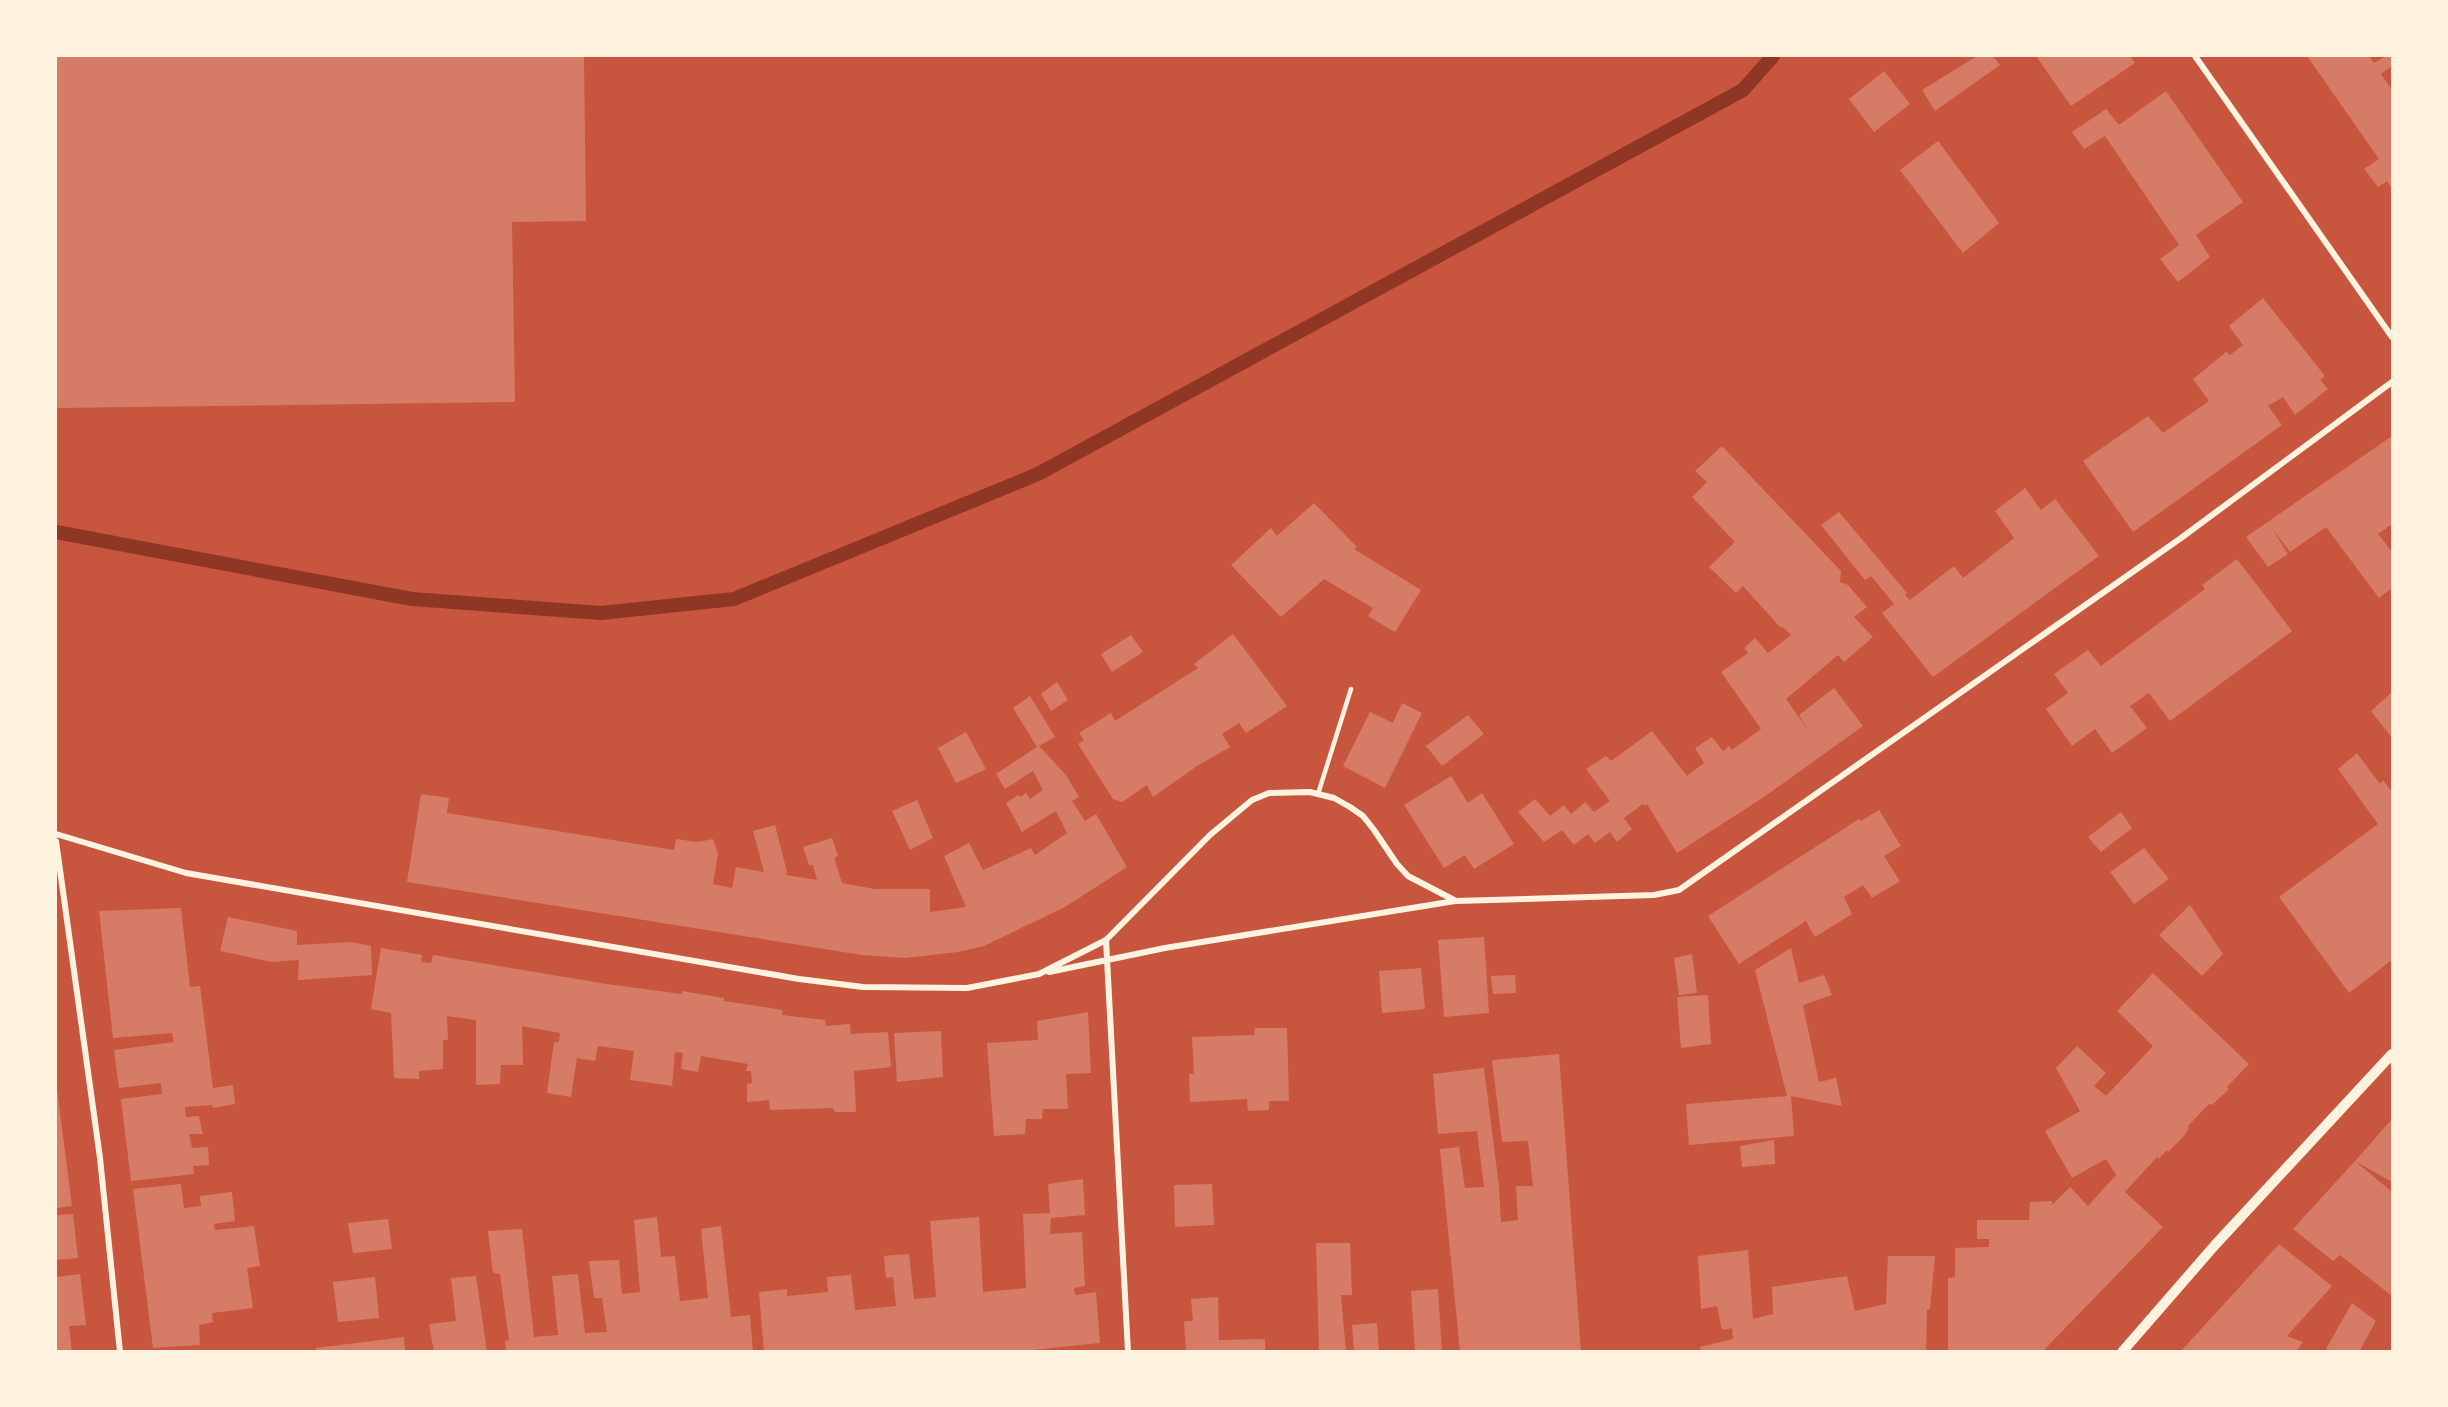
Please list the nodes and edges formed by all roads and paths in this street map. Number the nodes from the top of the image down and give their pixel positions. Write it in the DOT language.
graph roads {
  1 [pos="2195,56"];
  2 [pos="2392,337"];
  3 [pos="2392,382"];
  4 [pos="1351,688"];
  5 [pos="1318,794"];
  6 [pos="56,834"];
  7 [pos="56,841"];
  8 [pos="1456,901"];
  9 [pos="1106,940"];
  10 [pos="1107,960"];
  11 [pos="1039,974"];
  12 [pos="2392,1054"];
  13 [pos="120,1352"];
  14 [pos="1128,1352"];
  15 [pos="2122,1352"];
  1 -- 2 [label="street"];
  3 -- 8 [label="street"];
  4 -- 5 [label="lane"];
  5 -- 8 [label="street"];
  5 -- 9 [label="street"];
  6 -- 11 [label="street"];
  7 -- 13 [label="street"];
  8 -- 10 [label="street"];
  9 -- 10 [label="street"];
  9 -- 11 [label="street"];
  10 -- 11 [label="street"];
  10 -- 14 [label="street"];
  12 -- 15 [label="street"];
}
